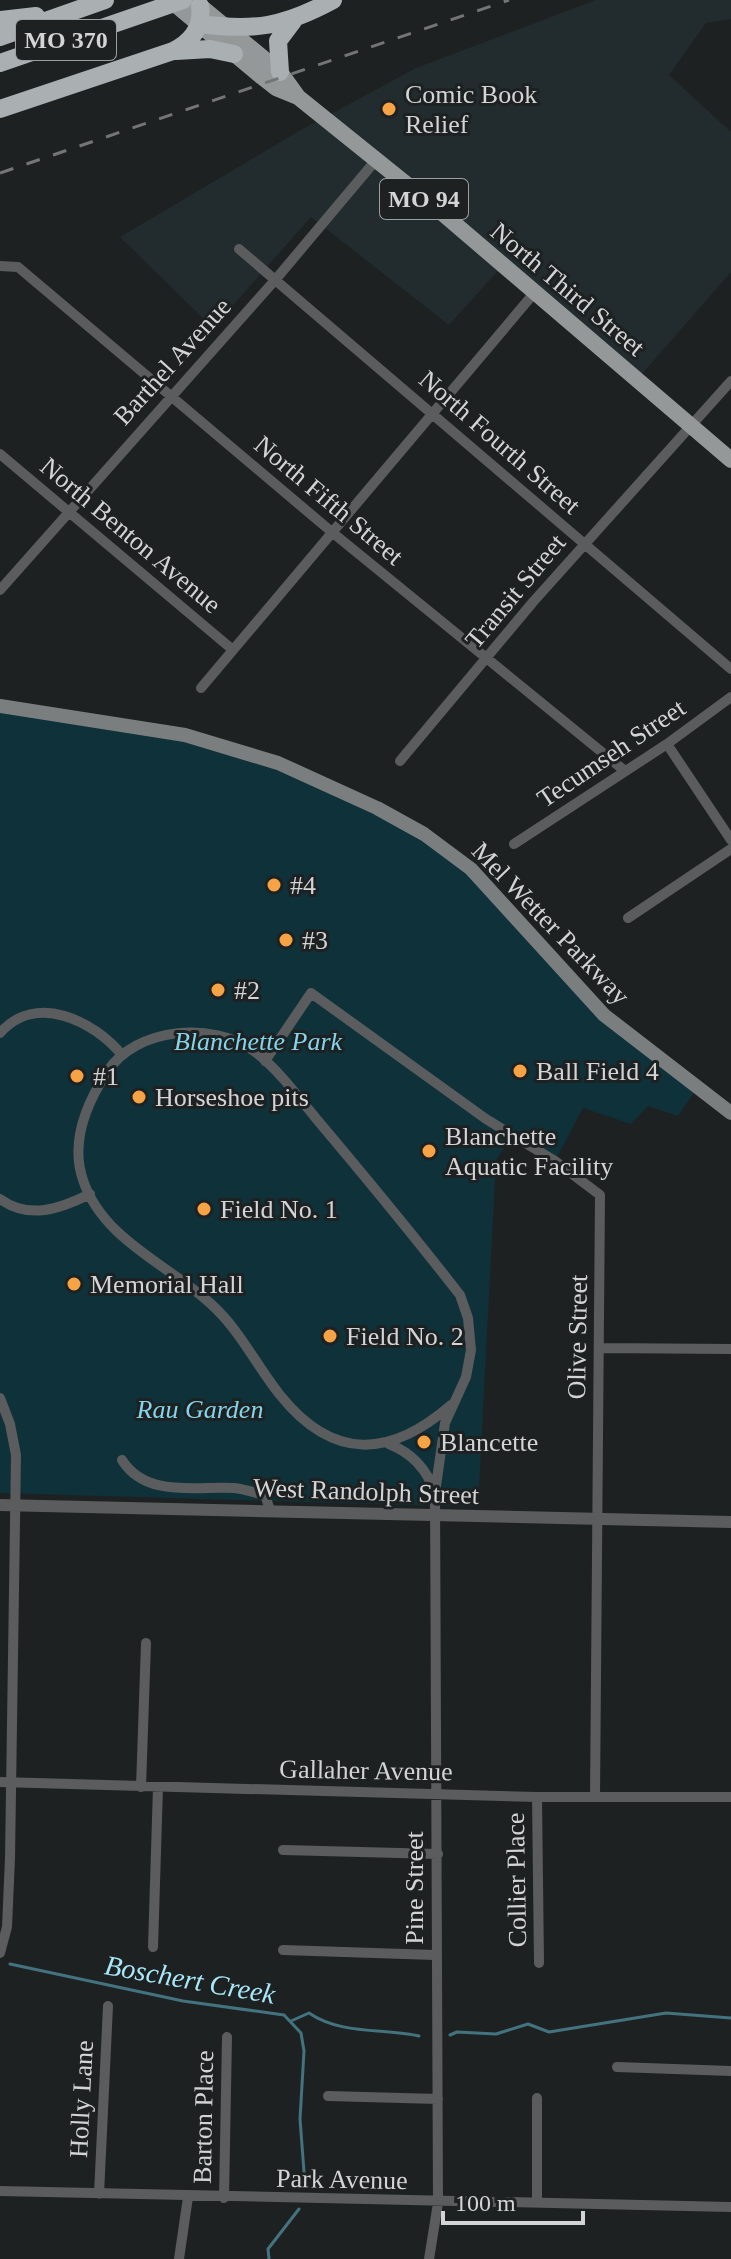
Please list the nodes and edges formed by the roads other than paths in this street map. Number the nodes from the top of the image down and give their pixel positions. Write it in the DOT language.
graph roads {
  1 [pos="105,0"];
  2 [pos="170,0"];
  3 [pos="333,0"];
  4 [pos="194,8"];
  5 [pos="70,12"];
  6 [pos="0,20"];
  7 [pos="293,20"];
  8 [pos="226,28"];
  9 [pos="0,37"];
  10 [pos="173,51"];
  11 [pos="234,54"];
  12 [pos="0,63"];
  13 [pos="280,72"];
  14 [pos="298,97"];
  15 [pos="0,109"];
  16 [pos="376,160"];
  17 [pos="239,249"];
  18 [pos="3,265"];
  19 [pos="276,279"];
  20 [pos="535,292"];
  21 [pos="731,381"];
  22 [pos="170,396"];
  23 [pos="432,413"];
  24 [pos="691,425"];
  25 [pos="0,454"];
  26 [pos="731,460"];
  27 [pos="71,513"];
  28 [pos="333,533"];
  29 [pos="584,543"];
  30 [pos="0,590"];
  31 [pos="233,650"];
  32 [pos="486,660"];
  33 [pos="731,669"];
  34 [pos="201,688"];
  35 [pos="0,697"];
  36 [pos="731,697"];
  37 [pos="0,706"];
  38 [pos="667,744"];
  39 [pos="400,761"];
  40 [pos="625,771"];
  41 [pos="731,840"];
  42 [pos="514,844"];
  43 [pos="731,849"];
  44 [pos="628,918"];
  45 [pos="615,1018"];
  46 [pos="0,1033"];
  47 [pos="122,1055"];
  48 [pos="265,1061"];
  49 [pos="731,1102"];
  50 [pos="731,1113"];
  51 [pos="90,1194"];
  52 [pos="0,1199"];
  53 [pos="599,1348"];
  54 [pos="731,1349"];
  55 [pos="0,1398"];
  56 [pos="451,1405"];
  57 [pos="389,1444"];
  58 [pos="122,1460"];
  59 [pos="435,1493"];
  60 [pos="0,1505"];
  61 [pos="15,1505"];
  62 [pos="270,1510"];
  63 [pos="433,1516"];
  64 [pos="595,1520"];
  65 [pos="731,1522"];
  66 [pos="146,1643"];
  67 [pos="5,1782"];
  68 [pos="141,1787"];
  69 [pos="158,1787"];
  70 [pos="435,1793"];
  71 [pos="537,1797"];
  72 [pos="595,1797"];
  73 [pos="731,1797"];
  74 [pos="283,1850"];
  75 [pos="438,1854"];
  76 [pos="5,1858"];
  77 [pos="153,1947"];
  78 [pos="283,1950"];
  79 [pos="0,1953"];
  80 [pos="435,1955"];
  81 [pos="539,1963"];
  82 [pos="108,2006"];
  83 [pos="227,2037"];
  84 [pos="617,2067"];
  85 [pos="731,2071"];
  86 [pos="328,2096"];
  87 [pos="537,2098"];
  88 [pos="438,2099"];
  89 [pos="0,2191"];
  90 [pos="99,2194"];
  91 [pos="188,2197"];
  92 [pos="224,2198"];
  93 [pos="537,2202"];
  94 [pos="438,2203"];
  95 [pos="731,2207"];
  96 [pos="179,2259"];
  97 [pos="429,2259"];
  1 -- 5 [label="highway, MO 370"];
  2 -- 4 [label="main road, North Third Street / MO 94"];
  3 -- 7 [label="highway"];
  4 -- 8 [label="highway"];
  4 -- 10 [label="highway"];
  4 -- 11 [label="main road, North Third Street / MO 94"];
  4 -- 12 [label="highway, MO 370"];
  5 -- 6 [label="highway"];
  5 -- 9 [label="highway, MO 370"];
  7 -- 8 [label="highway"];
  7 -- 13 [label="highway"];
  8 -- 13 [label="main road, North Third Street / MO 94"];
  10 -- 11 [label="highway"];
  10 -- 15 [label="highway"];
  11 -- 14 [label="main road, North Third Street / MO 94"];
  13 -- 14 [label="main road, North Third Street / MO 94"];
  14 -- 16 [label="main road, North Third Street / MO 94"];
  16 -- 19 [label="street, Barthel Avenue"];
  16 -- 20 [label="main road, North Third Street / MO 94"];
  17 -- 19 [label="street, North Fourth Street"];
  18 -- 22 [label="street, North Fifth Street"];
  19 -- 22 [label="street, Barthel Avenue"];
  19 -- 23 [label="street, North Fourth Street"];
  20 -- 23 [label="street"];
  20 -- 24 [label="main road, North Third Street / MO 94"];
  21 -- 24 [label="street, Transit Street"];
  22 -- 27 [label="street, Barthel Avenue"];
  22 -- 28 [label="street, North Fifth Street"];
  23 -- 28 [label="street"];
  23 -- 29 [label="street, North Fourth Street"];
  24 -- 26 [label="main road, North Third Street / MO 94"];
  24 -- 29 [label="street, Transit Street"];
  25 -- 27 [label="street, North Benton Avenue"];
  27 -- 30 [label="street, Barthel Avenue"];
  27 -- 31 [label="street, North Benton Avenue"];
  28 -- 31 [label="street"];
  28 -- 32 [label="street, North Fifth Street"];
  29 -- 32 [label="street, Transit Street"];
  29 -- 33 [label="street, North Fourth Street"];
  31 -- 34 [label="street"];
  32 -- 39 [label="street, Transit Street"];
  32 -- 40 [label="street, North Fifth Street"];
  35 -- 45 [label="main road, Mel Wetter Parkway"];
  36 -- 38 [label="street, Tecumseh Street"];
  37 -- 45 [label="main road, Mel Wetter Parkway"];
  38 -- 40 [label="street, Tecumseh Street"];
  38 -- 41 [label="street"];
  40 -- 42 [label="street, Tecumseh Street"];
  43 -- 44 [label="street"];
  45 -- 49 [label="main road, Mel Wetter Parkway"];
  45 -- 50 [label="main road, Mel Wetter Parkway"];
  46 -- 47 [label="street"];
  47 -- 48 [label="street"];
  47 -- 51 [label="street"];
  48 -- 53 [label="street, Olive Street"];
  48 -- 56 [label="street"];
  51 -- 52 [label="street"];
  51 -- 57 [label="street"];
  53 -- 54 [label="street"];
  53 -- 64 [label="street, Olive Street"];
  55 -- 61 [label="street"];
  56 -- 57 [label="street"];
  56 -- 59 [label="street, Pine Street"];
  57 -- 59 [label="street"];
  58 -- 62 [label="street"];
  59 -- 63 [label="street, Pine Street"];
  60 -- 61 [label="street, West Randolph Street"];
  61 -- 62 [label="street, West Randolph Street"];
  61 -- 67 [label="street"];
  62 -- 63 [label="street, West Randolph Street"];
  63 -- 64 [label="street, West Randolph Street"];
  63 -- 70 [label="street, Pine Street"];
  64 -- 65 [label="street, West Randolph Street"];
  64 -- 72 [label="street, Olive Street"];
  66 -- 68 [label="street"];
  67 -- 68 [label="street, Gallaher Avenue"];
  67 -- 76 [label="street"];
  68 -- 69 [label="street, Gallaher Avenue"];
  69 -- 70 [label="street, Gallaher Avenue"];
  69 -- 77 [label="street"];
  70 -- 71 [label="street, Gallaher Avenue"];
  70 -- 75 [label="street, Pine Street"];
  71 -- 72 [label="street, Gallaher Avenue"];
  71 -- 81 [label="street, Collier Place"];
  72 -- 73 [label="street, Gallaher Avenue"];
  74 -- 75 [label="street"];
  75 -- 80 [label="street, Pine Street"];
  76 -- 79 [label="street"];
  78 -- 80 [label="street"];
  80 -- 88 [label="street, Pine Street"];
  82 -- 90 [label="street, Holly Lane"];
  83 -- 92 [label="street, Barton Place"];
  84 -- 85 [label="street"];
  86 -- 88 [label="street"];
  87 -- 93 [label="street"];
  88 -- 94 [label="street, Pine Street"];
  89 -- 90 [label="street, Park Avenue"];
  90 -- 91 [label="street, Park Avenue"];
  91 -- 92 [label="street, Park Avenue"];
  91 -- 96 [label="street, Barton Place"];
  92 -- 94 [label="street, Park Avenue"];
  93 -- 94 [label="street, Park Avenue"];
  93 -- 95 [label="street, Park Avenue"];
  94 -- 97 [label="street, Pine Street"];
}
